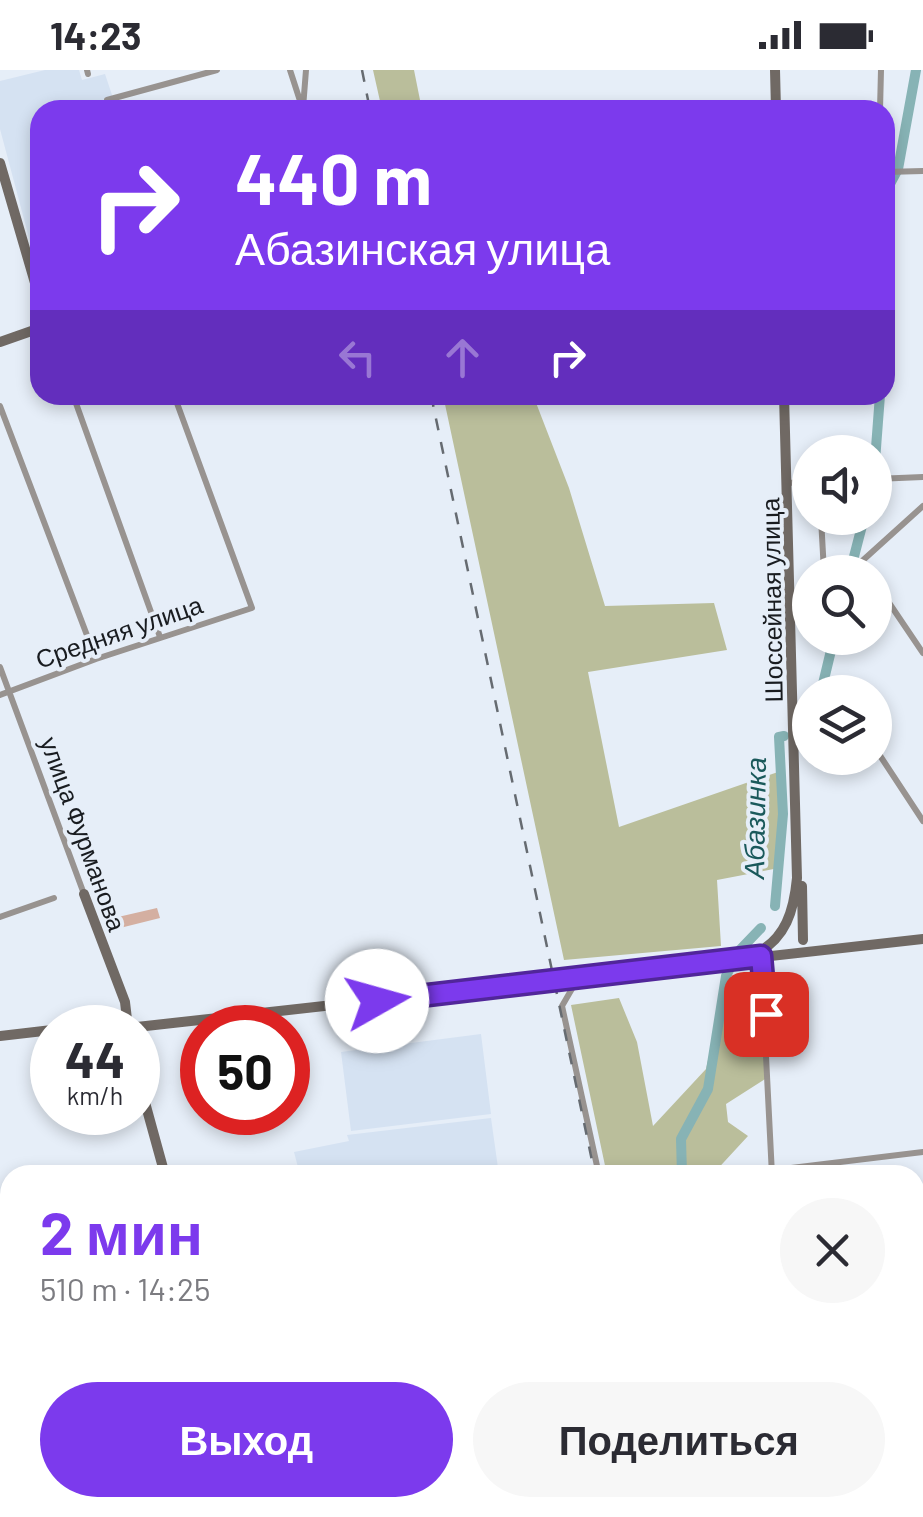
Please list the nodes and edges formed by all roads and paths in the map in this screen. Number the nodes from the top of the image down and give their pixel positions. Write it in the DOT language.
graph roads {
  1 [pos="176,70"];
  2 [pos="217,70"];
  3 [pos="290,70"];
  4 [pos="306,70"];
  5 [pos="777,70"];
  6 [pos="881,70"];
  7 [pos="178,80"];
  8 [pos="106,100"];
  9 [pos="300,100"];
  10 [pos="304,100"];
  11 [pos="778,100"];
  12 [pos="880,100"];
  13 [pos="0,163"];
  14 [pos="923,171"];
  15 [pos="895,172"];
  16 [pos="30,266"];
  17 [pos="30,332"];
  18 [pos="0,342"];
  19 [pos="77,405"];
  20 [pos="178,405"];
  21 [pos="786,405"];
  22 [pos="0,406"];
  23 [pos="923,466"];
  24 [pos="922,479"];
  25 [pos="892,480"];
  26 [pos="788,482"];
  27 [pos="792,482"];
  28 [pos="923,506"];
  29 [pos="870,555"];
  30 [pos="892,607"];
  31 [pos="160,637"];
  32 [pos="923,653"];
  33 [pos="96,659"];
  34 [pos="0,667"];
  35 [pos="10,692"];
  36 [pos="0,696"];
  37 [pos="892,774"];
  38 [pos="923,821"];
  39 [pos="796,865"];
  40 [pos="84,894"];
  41 [pos="54,898"];
  42 [pos="0,917"];
  43 [pos="785,926"];
  44 [pos="923,939"];
  45 [pos="801,946"];
  46 [pos="761,956"];
  47 [pos="744,957"];
  48 [pos="580,974"];
  49 [pos="121,1005"];
  50 [pos="1,1023"];
  51 [pos="160,1023"];
  52 [pos="30,1035"];
  53 [pos="3,1038"];
  54 [pos="150,1135"];
  55 [pos="152,1135"];
  56 [pos="923,1152"];
  57 [pos="159,1165"];
  58 [pos="160,1165"];
  59 [pos="597,1165"];
  60 [pos="772,1165"];
  61 [pos="820,1165"];
  1 -- 7 [label="street"];
  2 -- 7 [label="street"];
  3 -- 9 [label="street"];
  4 -- 10 [label="street"];
  5 -- 11 [label="main road"];
  6 -- 12 [label="street"];
  7 -- 8 [label="street"];
  13 -- 16 [label="main road"];
  14 -- 15 [label="street"];
  17 -- 18 [label="main road"];
  19 -- 31 [label="street"];
  20 -- 31 [label="street, Средняя улица"];
  21 -- 26 [label="main road, Шоссейная улица"];
  22 -- 33 [label="street"];
  23 -- 24 [label="street"];
  24 -- 25 [label="street"];
  26 -- 27 [label="street"];
  26 -- 39 [label="main road, Шоссейная улица"];
  28 -- 29 [label="street"];
  30 -- 32 [label="street"];
  31 -- 33 [label="street, Средняя улица"];
  33 -- 35 [label="street, Средняя улица"];
  34 -- 35 [label="street, улица Фурманова"];
  35 -- 36 [label="street, Средняя улица"];
  35 -- 40 [label="street, улица Фурманова"];
  37 -- 38 [label="street"];
  39 -- 43 [label="main road, Шоссейная улица"];
  39 -- 45 [label="main road, Шоссейная улица"];
  40 -- 49 [label="main road, улица Фурманова"];
  41 -- 42 [label="street"];
  43 -- 45 [label="main road"];
  43 -- 47 [label="main road"];
  44 -- 45 [label="main road"];
  45 -- 46 [label="main road"];
  46 -- 47 [label="main road"];
  46 -- 60 [label="street"];
  47 -- 48 [label="main road"];
  48 -- 51 [label="main road"];
  48 -- 59 [label="street"];
  50 -- 53 [label="main road"];
  52 -- 53 [label="main road"];
  54 -- 57 [label="main road"];
  55 -- 58 [label="main road"];
  56 -- 61 [label="street"];
}
